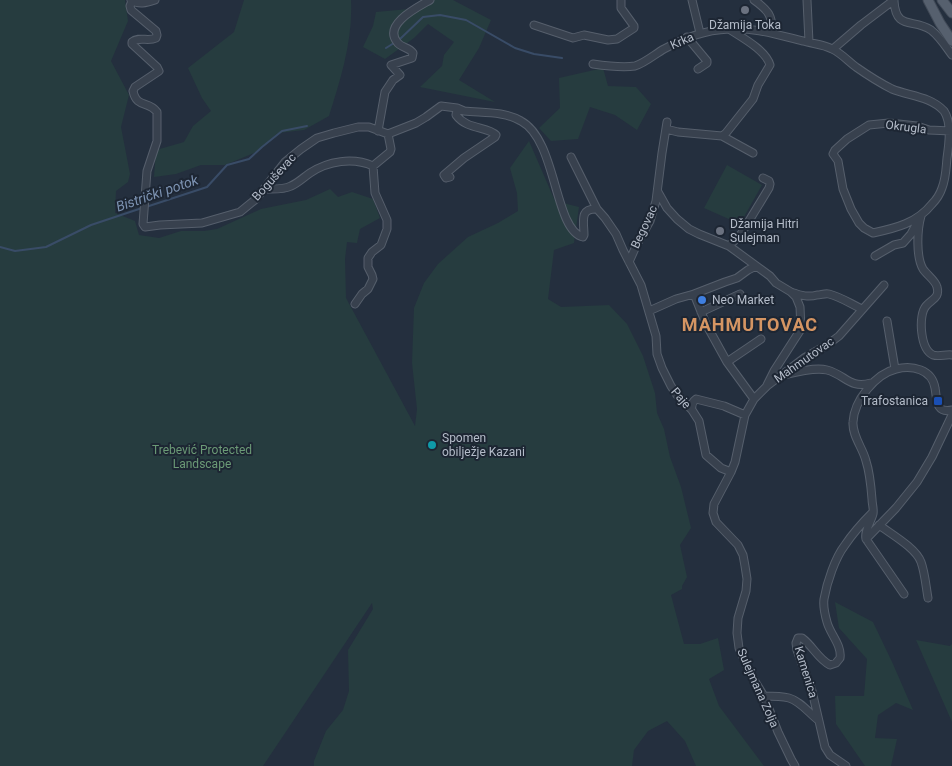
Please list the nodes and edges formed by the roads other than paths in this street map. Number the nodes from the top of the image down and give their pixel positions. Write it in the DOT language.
graph roads {
  1 [pos="132,0"];
  2 [pos="155,0"];
  3 [pos="430,0"];
  4 [pos="621,0"];
  5 [pos="754,0"];
  6 [pos="807,0"];
  7 [pos="894,0"];
  8 [pos="928,0"];
  9 [pos="942,0"];
  10 [pos="694,1"];
  11 [pos="952,13"];
  12 [pos="534,25"];
  13 [pos="728,29"];
  14 [pos="700,33"];
  15 [pos="772,33"];
  16 [pos="687,37"];
  17 [pos="952,41"];
  18 [pos="809,42"];
  19 [pos="833,49"];
  20 [pos="952,55"];
  21 [pos="593,64"];
  22 [pos="698,69"];
  23 [pos="458,108"];
  24 [pos="951,130"];
  25 [pos="378,131"];
  26 [pos="388,134"];
  27 [pos="722,136"];
  28 [pos="951,139"];
  29 [pos="753,153"];
  30 [pos="571,157"];
  31 [pos="373,166"];
  32 [pos="450,178"];
  33 [pos="763,178"];
  34 [pos="264,189"];
  35 [pos="658,192"];
  36 [pos="597,209"];
  37 [pos="921,216"];
  38 [pos="729,246"];
  39 [pos="875,256"];
  40 [pos="629,262"];
  41 [pos="756,266"];
  42 [pos="884,285"];
  43 [pos="791,292"];
  44 [pos="694,294"];
  45 [pos="740,294"];
  46 [pos="355,304"];
  47 [pos="862,309"];
  48 [pos="650,312"];
  49 [pos="701,312"];
  50 [pos="887,321"];
  51 [pos="761,339"];
  52 [pos="952,354"];
  53 [pos="726,362"];
  54 [pos="895,369"];
  55 [pos="782,375"];
  56 [pos="872,383"];
  57 [pos="767,386"];
  58 [pos="754,399"];
  59 [pos="692,410"];
  60 [pos="952,410"];
  61 [pos="745,415"];
  62 [pos="952,415"];
  63 [pos="731,472"];
  64 [pos="873,512"];
  65 [pos="879,525"];
  66 [pos="866,539"];
  67 [pos="904,594"];
  68 [pos="928,598"];
  69 [pos="764,696"];
  70 [pos="818,720"];
  71 [pos="796,766"];
  72 [pos="846,766"];
  1 -- 2 [label="street"];
  1 -- 34 [label="street, Boguševac"];
  3 -- 25 [label="street"];
  4 -- 12 [label="street"];
  5 -- 15 [label="street"];
  6 -- 18 [label="street"];
  7 -- 19 [label="street"];
  7 -- 20 [label="street"];
  8 -- 17 [label="main road"];
  9 -- 11 [label="main road"];
  10 -- 14 [label="street"];
  13 -- 14 [label="street, Krka"];
  13 -- 15 [label="street, Krka"];
  13 -- 27 [label="street"];
  14 -- 16 [label="street, Krka"];
  15 -- 18 [label="street, Krka"];
  16 -- 21 [label="street, Krka"];
  16 -- 22 [label="street"];
  18 -- 19 [label="street, Krka"];
  19 -- 24 [label="street, Okrugla"];
  23 -- 26 [label="street"];
  23 -- 32 [label="street"];
  23 -- 36 [label="street"];
  24 -- 28 [label="street, Okrugla"];
  24 -- 37 [label="street, Okrugla"];
  25 -- 26 [label="street, Boguševac"];
  25 -- 34 [label="street, Boguševac"];
  26 -- 31 [label="street"];
  27 -- 29 [label="street"];
  27 -- 35 [label="street, Begovac"];
  28 -- 37 [label="street, Okrugla"];
  30 -- 36 [label="street, Paje"];
  31 -- 34 [label="street"];
  31 -- 46 [label="street"];
  33 -- 38 [label="street"];
  35 -- 38 [label="street"];
  35 -- 40 [label="street, Begovac"];
  36 -- 40 [label="street, Paje"];
  37 -- 39 [label="street"];
  37 -- 52 [label="street"];
  38 -- 41 [label="street"];
  40 -- 48 [label="street, Paje"];
  41 -- 43 [label="street"];
  41 -- 44 [label="street"];
  42 -- 47 [label="street, Mahmutovac"];
  43 -- 47 [label="street"];
  43 -- 57 [label="street"];
  44 -- 48 [label="street"];
  44 -- 49 [label="street"];
  45 -- 49 [label="street"];
  47 -- 55 [label="street, Mahmutovac"];
  48 -- 59 [label="street, Paje"];
  49 -- 53 [label="street"];
  50 -- 54 [label="street"];
  51 -- 53 [label="street"];
  53 -- 58 [label="street"];
  54 -- 56 [label="street"];
  54 -- 60 [label="street"];
  55 -- 56 [label="street"];
  55 -- 57 [label="street, Mahmutovac"];
  56 -- 64 [label="street"];
  57 -- 58 [label="street, Mahmutovac"];
  58 -- 61 [label="street, Mahmutovac"];
  59 -- 61 [label="street"];
  59 -- 63 [label="street, Paje"];
  61 -- 63 [label="street, Mahmutovac"];
  62 -- 65 [label="street"];
  63 -- 69 [label="street, Sulejmana Zolja"];
  64 -- 66 [label="street"];
  64 -- 70 [label="street, Kamenica"];
  65 -- 66 [label="street"];
  65 -- 68 [label="street"];
  66 -- 67 [label="street"];
  69 -- 70 [label="street"];
  69 -- 71 [label="street, Sulejmana Zolja"];
  70 -- 72 [label="street, Kamenica"];
}
